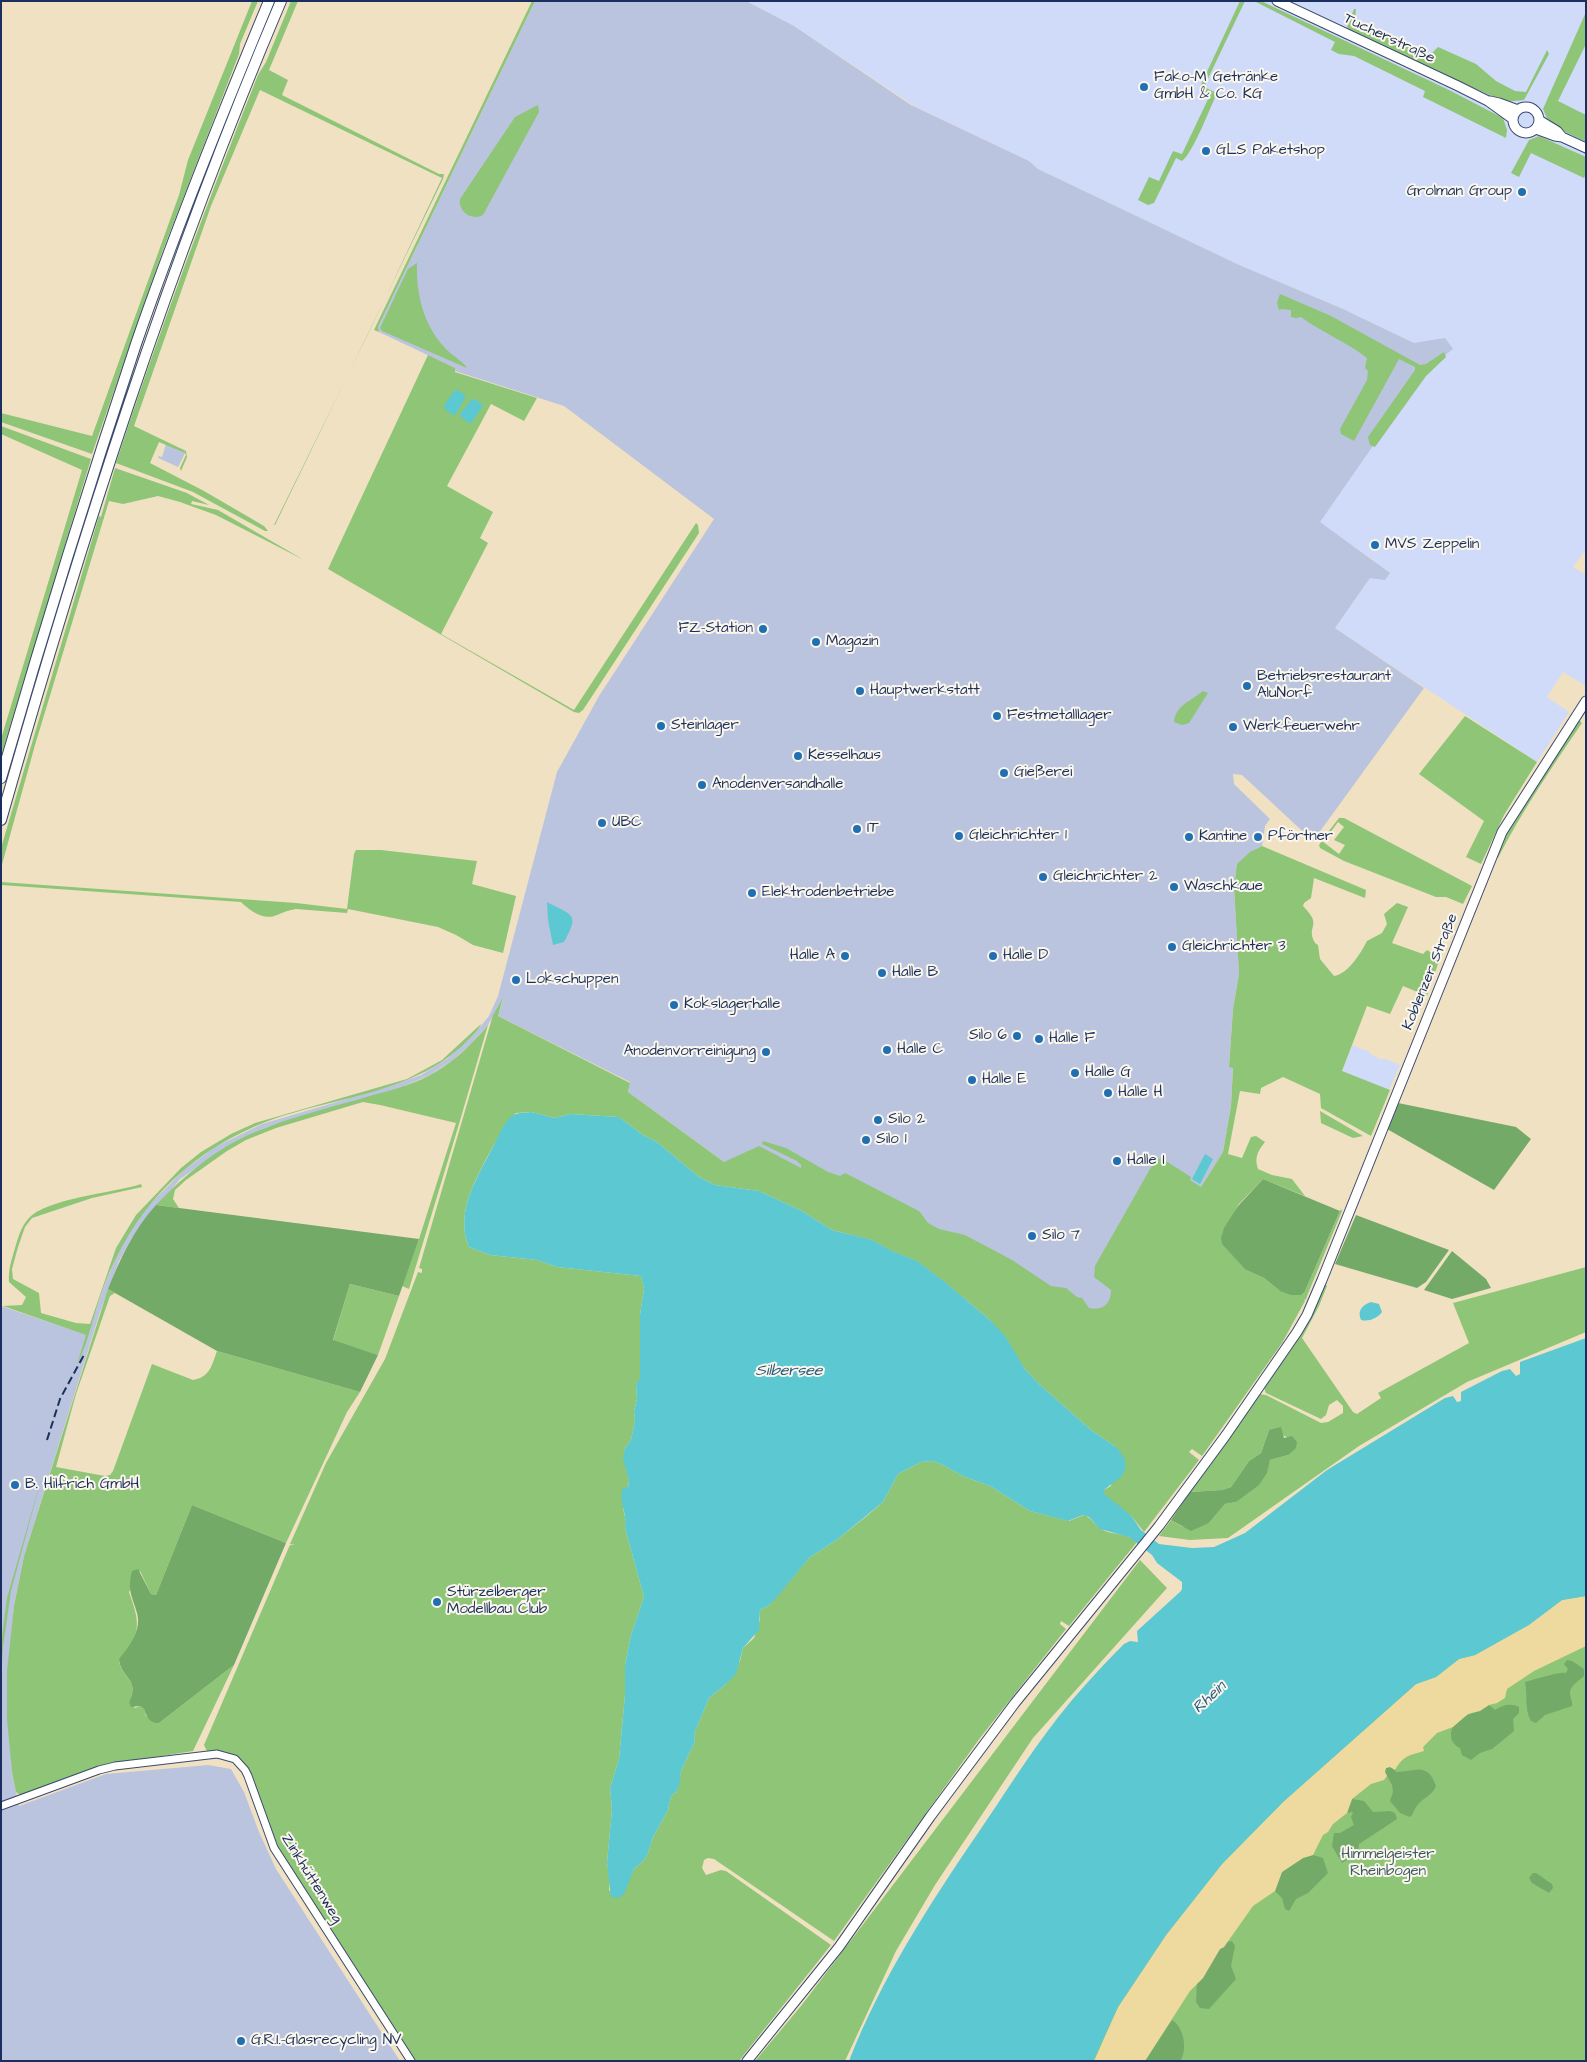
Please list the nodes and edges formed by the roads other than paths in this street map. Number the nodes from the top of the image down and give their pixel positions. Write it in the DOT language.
graph roads {
  1 [pos="269,1"];
  2 [pos="281,1"];
  3 [pos="1277,1"];
  4 [pos="1515,114"];
  5 [pos="1539,120"];
  6 [pos="1536,129"];
  7 [pos="1562,136"];
  8 [pos="1586,148"];
  9 [pos="1586,701"];
  10 [pos="1,778"];
  11 [pos="1,820"];
  12 [pos="1,1806"];
  13 [pos="410,2061"];
  14 [pos="747,2061"];
  1 -- 10 [label="highway"];
  2 -- 11 [label="highway"];
  3 -- 4 [label="main road, Tucherstraße"];
  4 -- 5 [label="main road"];
  4 -- 6 [label="main road"];
  5 -- 6 [label="main road"];
  5 -- 7 [label="main road"];
  6 -- 7 [label="main road"];
  7 -- 8 [label="main road"];
  9 -- 14 [label="main road, Koblenzer Straße"];
  12 -- 13 [label="street, Zinkhüttenweg"];
}
